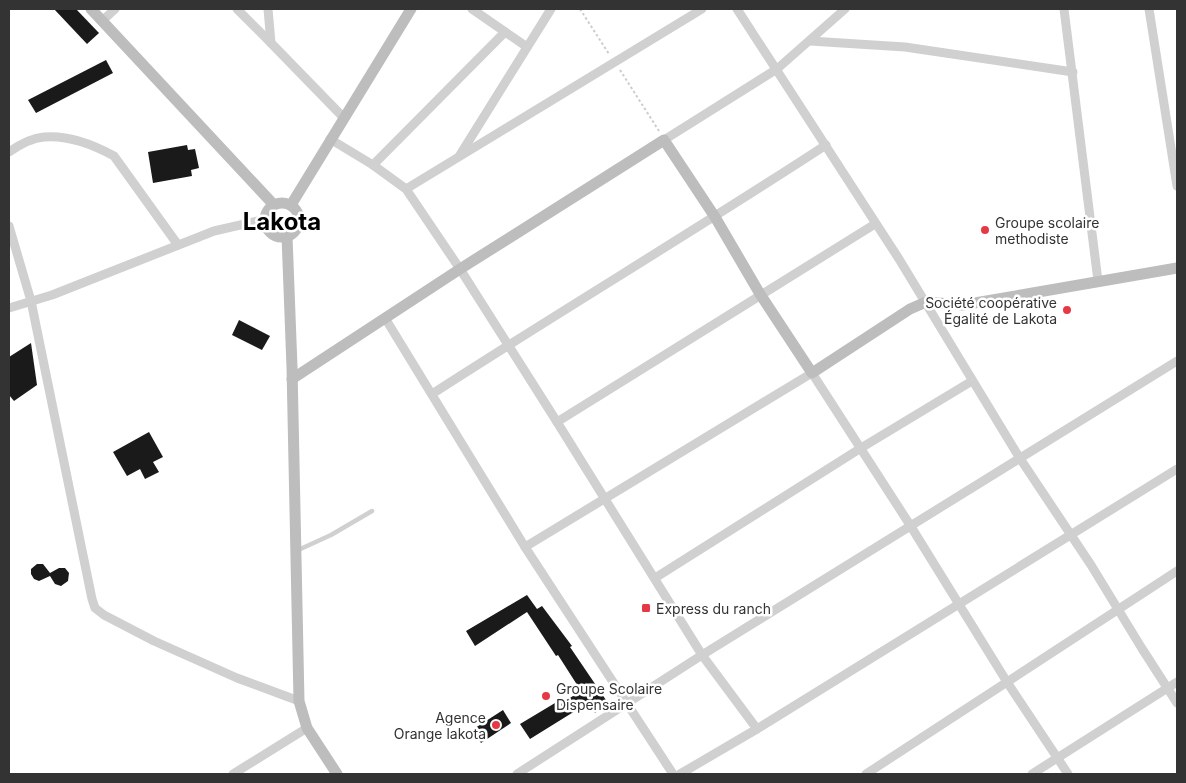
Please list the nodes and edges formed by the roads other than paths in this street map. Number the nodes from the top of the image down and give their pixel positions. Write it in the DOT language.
graph roads {
  1 [pos="91,9"];
  2 [pos="116,9"];
  3 [pos="237,9"];
  4 [pos="268,9"];
  5 [pos="411,9"];
  6 [pos="472,9"];
  7 [pos="551,9"];
  8 [pos="702,9"];
  9 [pos="737,9"];
  10 [pos="846,9"];
  11 [pos="1064,9"];
  12 [pos="1148,9"];
  13 [pos="102,21"];
  14 [pos="505,32"];
  15 [pos="810,41"];
  16 [pos="271,43"];
  17 [pos="527,47"];
  18 [pos="776,69"];
  19 [pos="1073,72"];
  20 [pos="344,118"];
  21 [pos="330,139"];
  22 [pos="664,140"];
  23 [pos="826,145"];
  24 [pos="9,152"];
  25 [pos="460,156"];
  26 [pos="373,165"];
  27 [pos="1177,186"];
  28 [pos="406,189"];
  29 [pos="274,205"];
  30 [pos="291,205"];
  31 [pos="715,217"];
  32 [pos="266,219"];
  33 [pos="875,224"];
  34 [pos="9,226"];
  35 [pos="287,236"];
  36 [pos="178,245"];
  37 [pos="1177,268"];
  38 [pos="460,269"];
  39 [pos="1098,281"];
  40 [pos="760,294"];
  41 [pos="31,301"];
  42 [pos="926,302"];
  43 [pos="9,308"];
  44 [pos="385,318"];
  45 [pos="508,345"];
  46 [pos="1177,360"];
  47 [pos="812,373"];
  48 [pos="292,379"];
  49 [pos="972,381"];
  50 [pos="432,394"];
  51 [pos="557,422"];
  52 [pos="860,448"];
  53 [pos="1019,457"];
  54 [pos="1177,469"];
  55 [pos="604,498"];
  56 [pos="372,511"];
  57 [pos="910,525"];
  58 [pos="1070,534"];
  59 [pos="525,547"];
  60 [pos="295,552"];
  61 [pos="1177,571"];
  62 [pos="655,578"];
  63 [pos="958,603"];
  64 [pos="1118,609"];
  65 [pos="702,655"];
  66 [pos="1007,682"];
  67 [pos="1177,682"];
  68 [pos="1167,688"];
  69 [pos="299,702"];
  70 [pos="1177,702"];
  71 [pos="626,704"];
  72 [pos="307,728"];
  73 [pos="756,729"];
  74 [pos="1058,758"];
  75 [pos="233,774"];
  76 [pos="337,774"];
  77 [pos="517,774"];
  78 [pos="673,774"];
  79 [pos="680,774"];
  80 [pos="866,774"];
  81 [pos="1032,774"];
  82 [pos="1068,774"];
  1 -- 13 [label="main road"];
  2 -- 13 [label="street"];
  3 -- 16 [label="street"];
  4 -- 16 [label="street"];
  5 -- 20 [label="main road"];
  6 -- 14 [label="street"];
  7 -- 17 [label="street"];
  8 -- 25 [label="street"];
  9 -- 18 [label="street"];
  10 -- 15 [label="street"];
  11 -- 19 [label="street"];
  12 -- 27 [label="street"];
  13 -- 29 [label="main road"];
  14 -- 17 [label="street"];
  14 -- 26 [label="street"];
  15 -- 18 [label="street"];
  15 -- 19 [label="street"];
  16 -- 20 [label="street"];
  17 -- 25 [label="street"];
  18 -- 22 [label="street"];
  18 -- 23 [label="street"];
  19 -- 39 [label="street"];
  20 -- 21 [label="main road"];
  21 -- 26 [label="street"];
  21 -- 30 [label="main road"];
  22 -- 31 [label="main road"];
  22 -- 38 [label="main road"];
  23 -- 31 [label="street"];
  23 -- 33 [label="street"];
  24 -- 36 [label="street"];
  25 -- 28 [label="street"];
  26 -- 28 [label="street"];
  28 -- 38 [label="street"];
  29 -- 30 [label="main road"];
  29 -- 32 [label="main road"];
  30 -- 35 [label="main road"];
  31 -- 40 [label="main road"];
  31 -- 45 [label="street"];
  32 -- 35 [label="main road"];
  32 -- 36 [label="street"];
  33 -- 40 [label="street"];
  33 -- 42 [label="street"];
  34 -- 41 [label="street"];
  35 -- 48 [label="main road"];
  36 -- 41 [label="street"];
  37 -- 39 [label="main road"];
  38 -- 44 [label="main road"];
  38 -- 45 [label="street"];
  39 -- 42 [label="main road"];
  40 -- 47 [label="main road"];
  40 -- 51 [label="street"];
  41 -- 43 [label="street"];
  41 -- 69 [label="street"];
  42 -- 47 [label="main road"];
  42 -- 49 [label="street"];
  44 -- 48 [label="main road"];
  44 -- 50 [label="street"];
  45 -- 50 [label="street"];
  45 -- 51 [label="street"];
  46 -- 53 [label="street"];
  47 -- 52 [label="street"];
  47 -- 55 [label="street"];
  48 -- 60 [label="main road"];
  49 -- 52 [label="street"];
  49 -- 53 [label="street"];
  50 -- 59 [label="street"];
  51 -- 55 [label="street"];
  52 -- 57 [label="street"];
  52 -- 62 [label="street"];
  53 -- 57 [label="street"];
  53 -- 58 [label="street"];
  54 -- 58 [label="street"];
  55 -- 59 [label="street"];
  55 -- 62 [label="street"];
  56 -- 60 [label="lane"];
  57 -- 63 [label="street"];
  57 -- 65 [label="street"];
  58 -- 63 [label="street"];
  58 -- 64 [label="street"];
  59 -- 71 [label="street"];
  60 -- 69 [label="main road"];
  61 -- 64 [label="street"];
  62 -- 65 [label="street"];
  63 -- 66 [label="street"];
  63 -- 73 [label="street"];
  64 -- 66 [label="street"];
  64 -- 68 [label="street"];
  65 -- 71 [label="street"];
  65 -- 73 [label="street"];
  66 -- 74 [label="street"];
  66 -- 80 [label="street"];
  67 -- 68 [label="street"];
  68 -- 70 [label="street"];
  68 -- 74 [label="street"];
  69 -- 72 [label="main road"];
  71 -- 77 [label="street"];
  71 -- 78 [label="street"];
  72 -- 75 [label="street"];
  72 -- 76 [label="main road"];
  73 -- 79 [label="street"];
  74 -- 81 [label="street"];
  74 -- 82 [label="street"];
}
